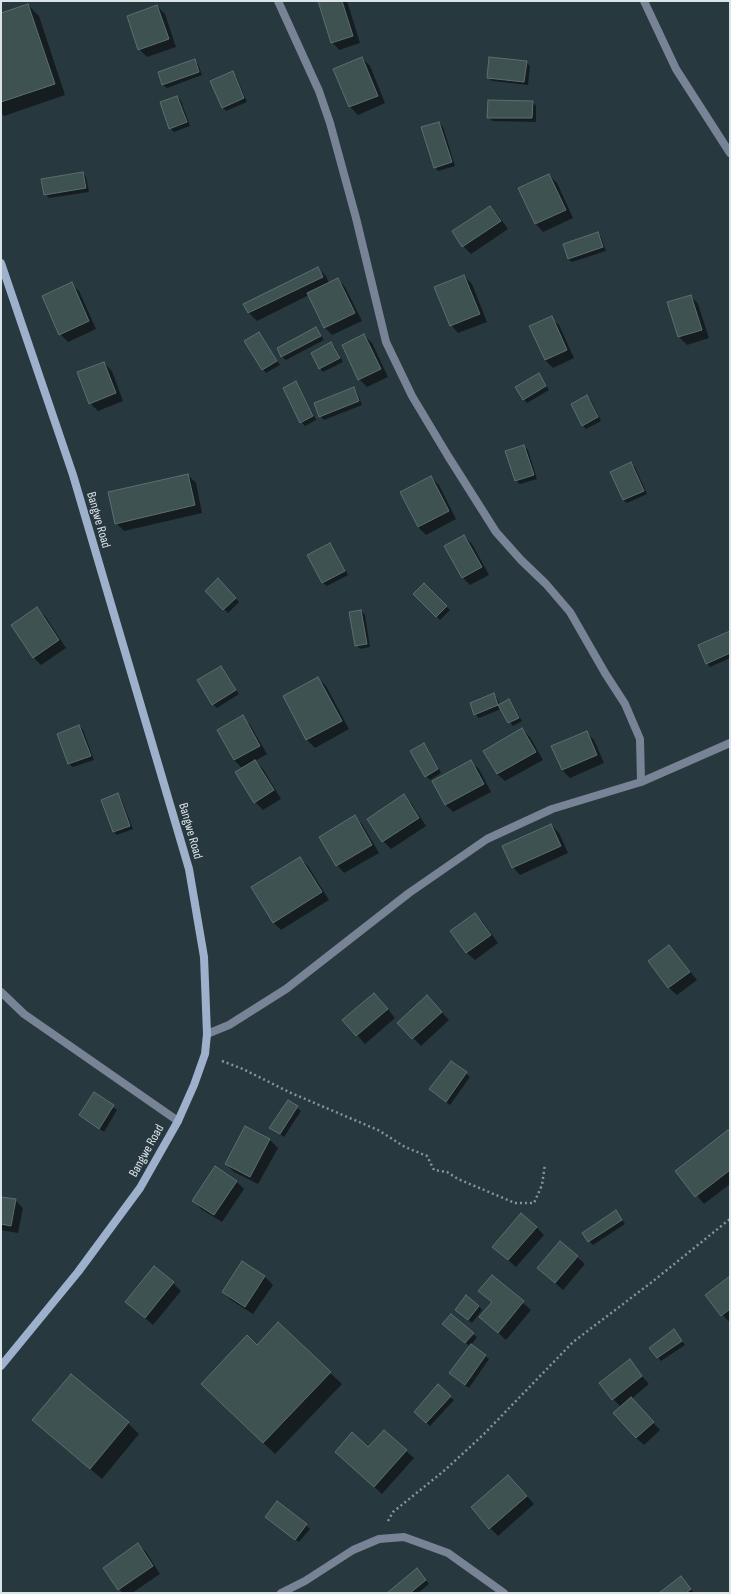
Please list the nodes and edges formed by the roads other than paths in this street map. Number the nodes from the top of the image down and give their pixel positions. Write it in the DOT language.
graph roads {
  1 [pos="278,1"];
  2 [pos="644,1"];
  3 [pos="730,153"];
  4 [pos="1,263"];
  5 [pos="730,743"];
  6 [pos="641,782"];
  7 [pos="1,992"];
  8 [pos="207,1034"];
  9 [pos="178,1121"];
  10 [pos="1,1366"];
  11 [pos="281,1593"];
  12 [pos="504,1593"];
  1 -- 6 [label="street"];
  2 -- 3 [label="street"];
  4 -- 8 [label="street, Bangwe Road"];
  5 -- 6 [label="street"];
  6 -- 8 [label="street"];
  7 -- 9 [label="street"];
  8 -- 9 [label="street, Bangwe Road"];
  9 -- 10 [label="street, Bangwe Road"];
  11 -- 12 [label="street"];
}
